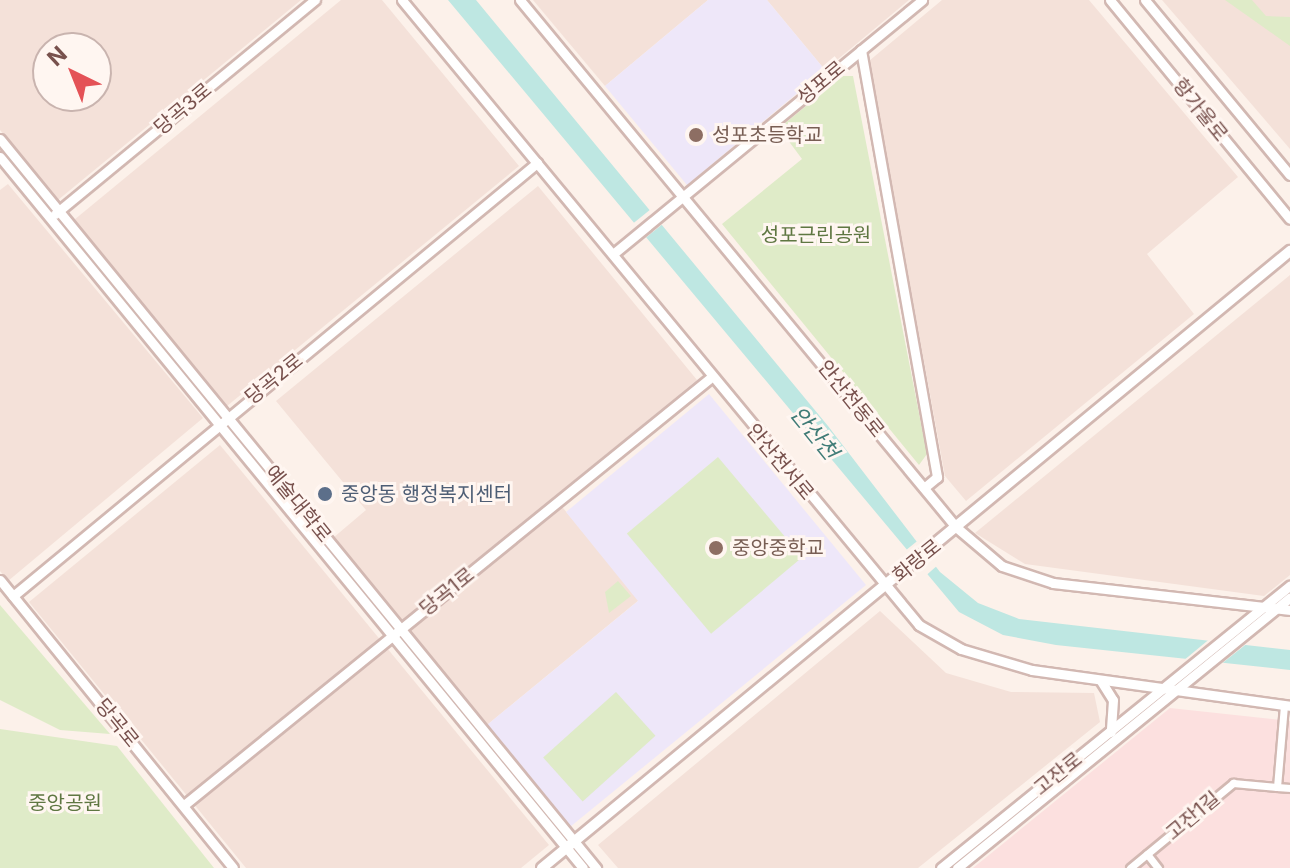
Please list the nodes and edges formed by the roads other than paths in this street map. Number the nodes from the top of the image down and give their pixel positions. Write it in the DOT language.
graph roads {
  1 [pos="315,0"];
  2 [pos="402,0"];
  3 [pos="520,0"];
  4 [pos="922,0"];
  5 [pos="1110,0"];
  6 [pos="1145,0"];
  7 [pos="861,50"];
  8 [pos="0,139"];
  9 [pos="0,157"];
  10 [pos="537,163"];
  11 [pos="1290,175"];
  12 [pos="684,196"];
  13 [pos="55,214"];
  14 [pos="1290,219"];
  15 [pos="1290,251"];
  16 [pos="613,254"];
  17 [pos="709,379"];
  18 [pos="223,420"];
  19 [pos="924,488"];
  20 [pos="956,527"];
  21 [pos="0,580"];
  22 [pos="1290,585"];
  23 [pos="886,587"];
  24 [pos="13,596"];
  25 [pos="1290,597"];
  26 [pos="1262,608"];
  27 [pos="1275,608"];
  28 [pos="1290,610"];
  29 [pos="397,633"];
  30 [pos="1101,681"];
  31 [pos="1161,691"];
  32 [pos="1177,692"];
  33 [pos="1287,705"];
  34 [pos="1111,732"];
  35 [pos="1277,787"];
  36 [pos="1290,788"];
  37 [pos="184,805"];
  38 [pos="570,844"];
  39 [pos="1147,854"];
  40 [pos="233,868"];
  41 [pos="542,868"];
  42 [pos="583,868"];
  43 [pos="596,868"];
  44 [pos="941,868"];
  45 [pos="957,868"];
  46 [pos="1130,868"];
  47 [pos="1158,868"];
  1 -- 13 [label="street, 당곡3로"];
  2 -- 10 [label="street, 안산천서로"];
  3 -- 12 [label="street, 안산천동로"];
  4 -- 7 [label="street, 성포로"];
  5 -- 14 [label="street, 항가울로"];
  6 -- 11 [label="street, 항가울로"];
  7 -- 12 [label="street, 성포로"];
  7 -- 19 [label="street"];
  8 -- 13 [label="street, 예술대학로"];
  9 -- 13 [label="street, 예술대학로"];
  10 -- 16 [label="street, 안산천서로"];
  10 -- 18 [label="street, 당곡2로"];
  12 -- 16 [label="street, 성포로"];
  12 -- 19 [label="street, 안산천동로"];
  13 -- 18 [label="street, 예술대학로"];
  15 -- 20 [label="main road, 화랑로"];
  16 -- 17 [label="street, 안산천서로"];
  17 -- 23 [label="street, 안산천서로"];
  17 -- 29 [label="street, 당곡1로"];
  18 -- 24 [label="street, 당곡2로"];
  18 -- 29 [label="street, 예술대학로"];
  19 -- 20 [label="street, 안산천동로"];
  20 -- 23 [label="main road, 화랑로"];
  20 -- 26 [label="street, 안산천동로"];
  21 -- 24 [label="street, 당곡로"];
  22 -- 26 [label="street"];
  23 -- 30 [label="street, 안산천서로"];
  23 -- 38 [label="main road, 화랑로"];
  24 -- 37 [label="street, 당곡로"];
  25 -- 27 [label="street"];
  26 -- 27 [label="street, 안산천동로"];
  26 -- 31 [label="street, 고잔로"];
  27 -- 28 [label="street, 안산천동로"];
  27 -- 32 [label="street, 고잔로"];
  29 -- 37 [label="street, 당곡1로"];
  29 -- 38 [label="street, 예술대학로"];
  30 -- 31 [label="street, 안산천서로"];
  30 -- 34 [label="street"];
  31 -- 32 [label="street, 안산천서로"];
  31 -- 34 [label="street, 고잔로"];
  32 -- 33 [label="street, 안산천서로"];
  32 -- 45 [label="street, 고잔로"];
  33 -- 35 [label="street"];
  34 -- 44 [label="street, 고잔로"];
  35 -- 36 [label="street, 고잔1길"];
  35 -- 39 [label="street, 고잔1길"];
  37 -- 40 [label="street, 당곡로"];
  38 -- 41 [label="main road, 화랑로"];
  38 -- 42 [label="street, 예술대학로"];
  38 -- 43 [label="street, 예술대학로"];
  39 -- 46 [label="street, 고잔1길"];
  39 -- 47 [label="street"];
}
